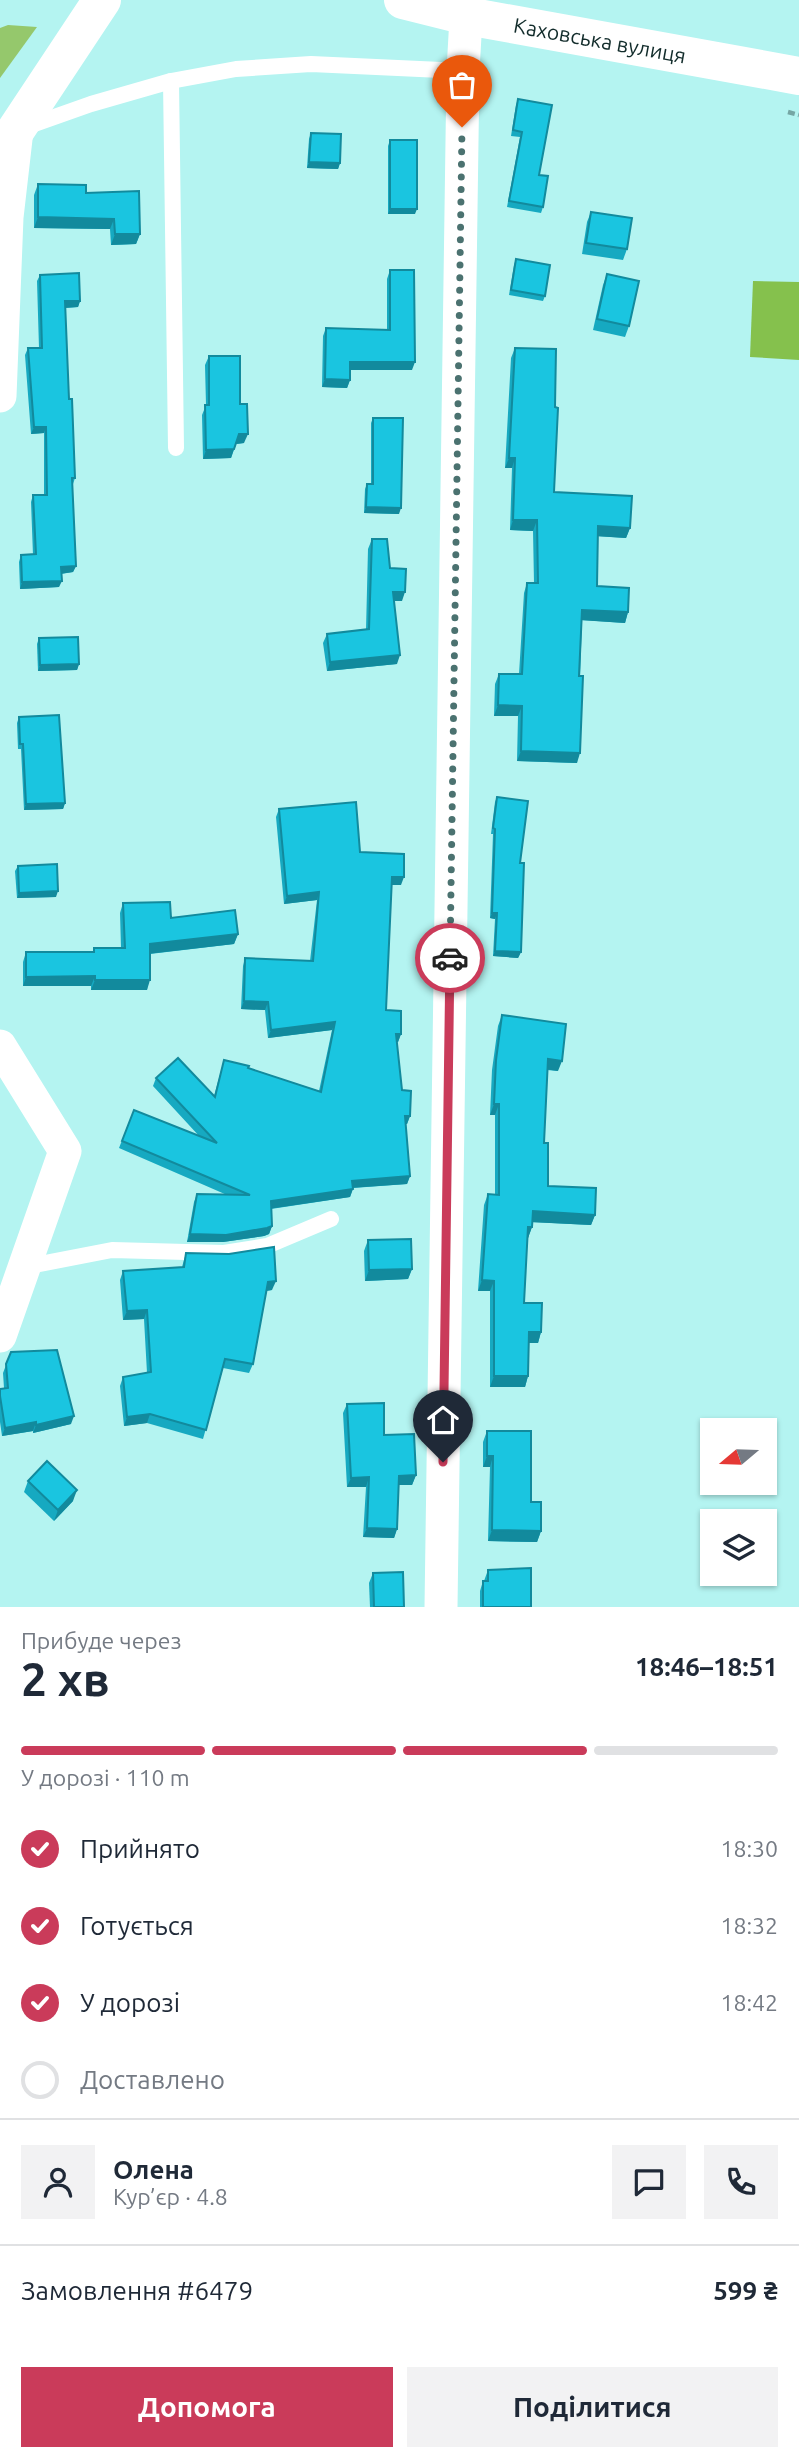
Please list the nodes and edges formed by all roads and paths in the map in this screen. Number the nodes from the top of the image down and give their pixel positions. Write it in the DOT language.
graph roads {
  1 [pos="102,0"];
  2 [pos="403,0"];
  3 [pos="467,8"];
  4 [pos="463,71"];
  5 [pos="799,76"];
  6 [pos="171,81"];
  7 [pos="9,142"];
  8 [pos="0,396"];
  9 [pos="176,448"];
  10 [pos="0,1046"];
  11 [pos="331,1219"];
  12 [pos="24,1266"];
  13 [pos="0,1336"];
  14 [pos="441,1607"];
  1 -- 7 [label="main road"];
  2 -- 3 [label="main road, Каховська вулиця"];
  3 -- 4 [label="street"];
  3 -- 5 [label="main road, Каховська вулиця"];
  4 -- 6 [label="lane"];
  4 -- 14 [label="street"];
  6 -- 7 [label="lane"];
  6 -- 9 [label="lane"];
  7 -- 8 [label="street"];
  10 -- 12 [label="street"];
  11 -- 12 [label="lane"];
  12 -- 13 [label="street"];
}
